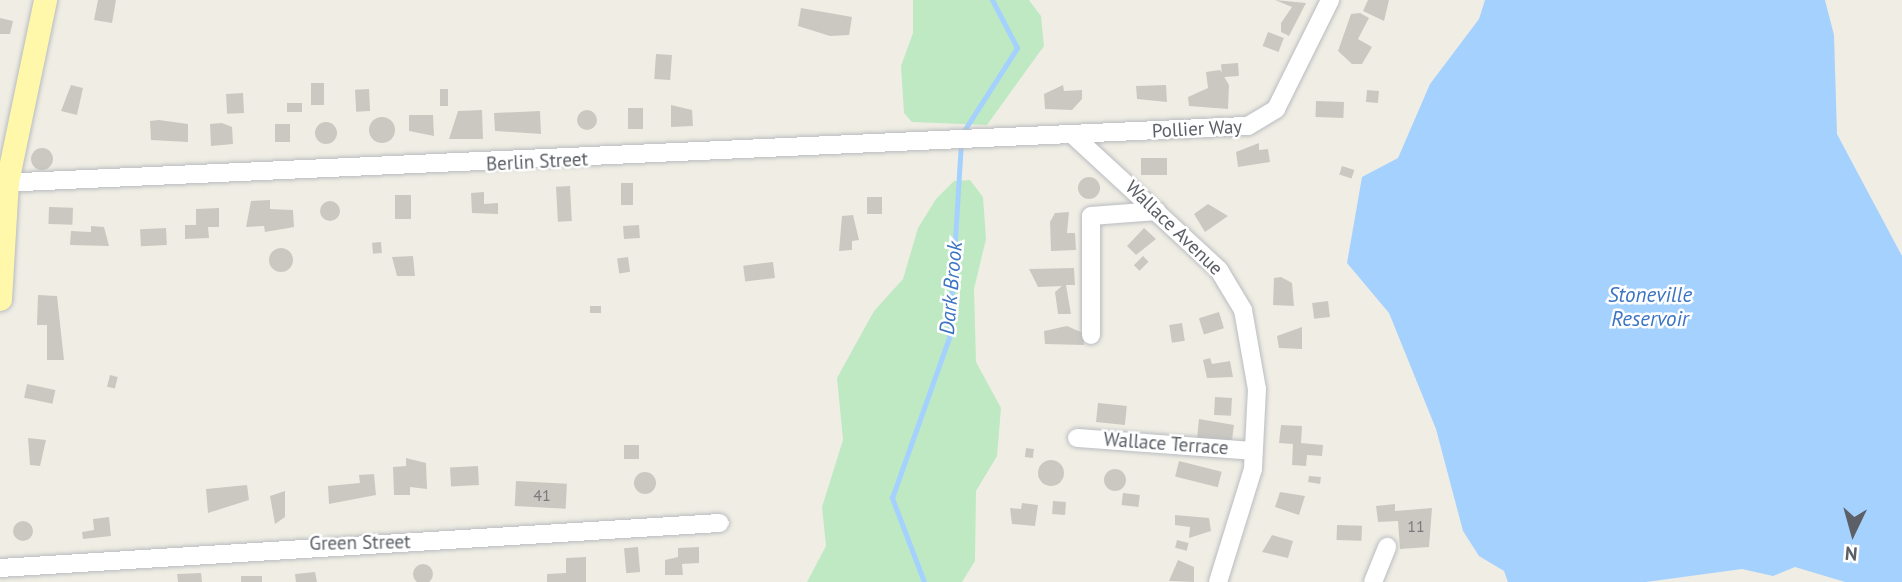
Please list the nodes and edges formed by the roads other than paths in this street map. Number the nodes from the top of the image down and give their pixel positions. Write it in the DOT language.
graph roads {
  1 [pos="45,0"];
  2 [pos="1330,0"];
  3 [pos="1074,136"];
  4 [pos="3,182"];
  5 [pos="1157,211"];
  6 [pos="0,299"];
  7 [pos="1091,334"];
  8 [pos="1077,438"];
  9 [pos="1254,451"];
  10 [pos="720,523"];
  11 [pos="1387,547"];
  12 [pos="0,568"];
  13 [pos="1218,582"];
  14 [pos="1373,582"];
  1 -- 4 [label="main road"];
  2 -- 3 [label="street, Pollier Way"];
  3 -- 4 [label="street, Berlin Street"];
  3 -- 5 [label="street, Wallace Avenue"];
  4 -- 6 [label="main road"];
  5 -- 7 [label="street"];
  5 -- 9 [label="street, Wallace Avenue"];
  8 -- 9 [label="street, Wallace Terrace"];
  9 -- 13 [label="street, Wallace Avenue"];
  10 -- 12 [label="street, Green Street"];
  11 -- 14 [label="street"];
}
